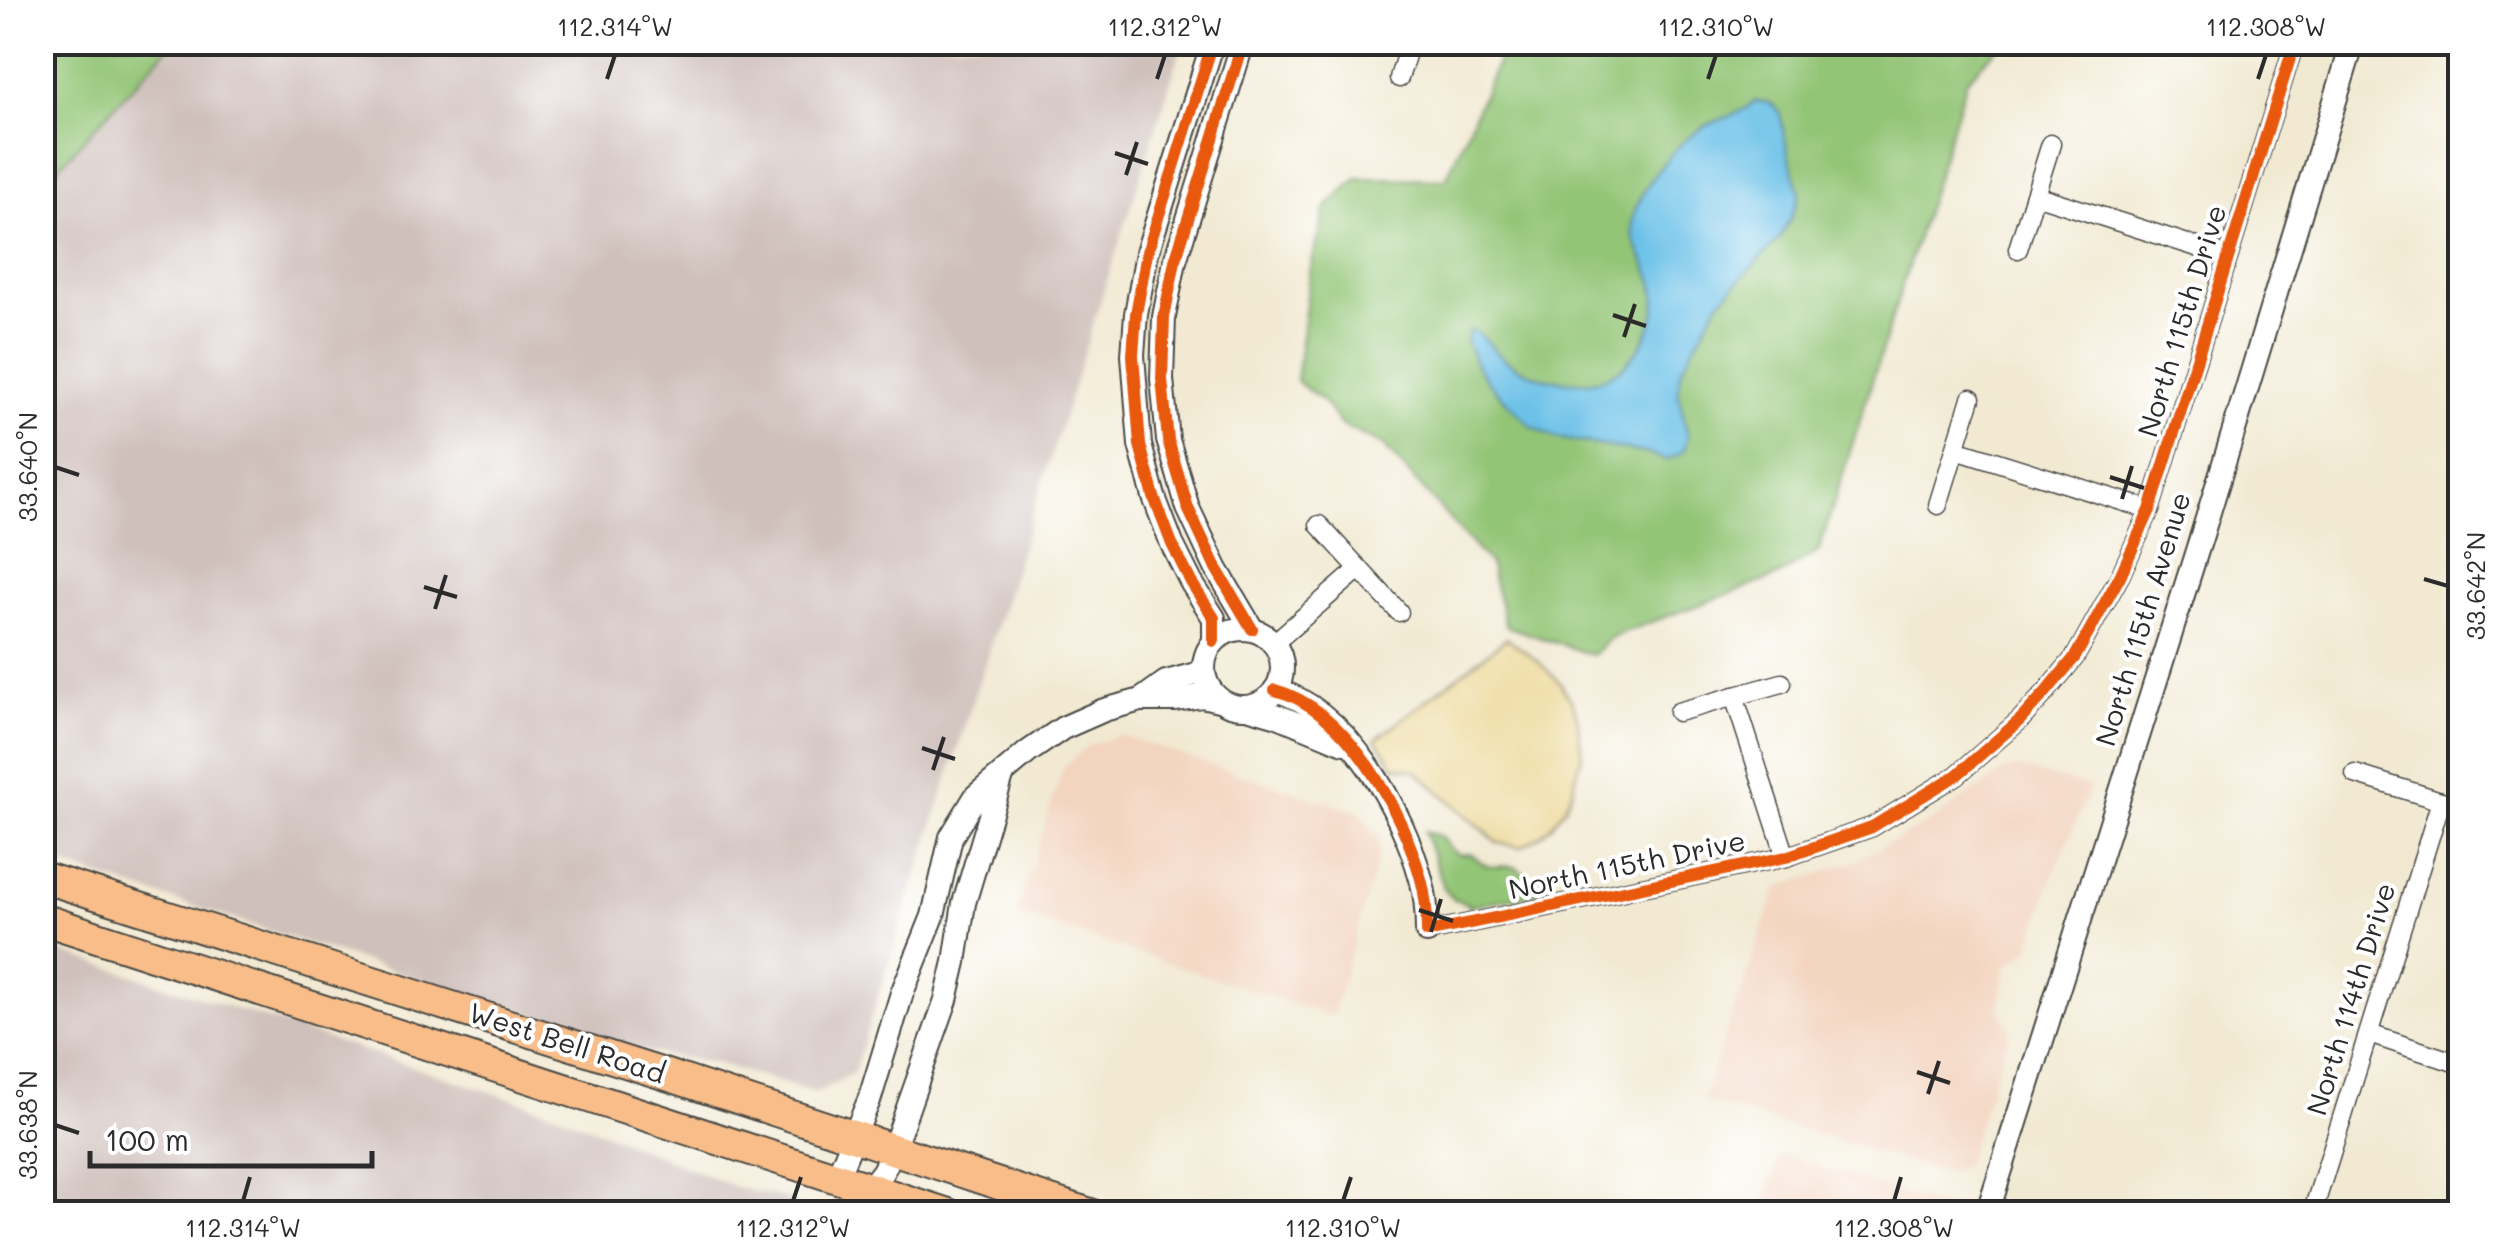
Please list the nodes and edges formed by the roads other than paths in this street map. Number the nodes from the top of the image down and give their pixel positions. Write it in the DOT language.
graph roads {
  1 [pos="1214,42"];
  2 [pos="1244,42"];
  3 [pos="1410,42"];
  4 [pos="2295,42"];
  5 [pos="2354,42"];
  6 [pos="1399,78"];
  7 [pos="2051,144"];
  8 [pos="2035,195"];
  9 [pos="2018,249"];
  10 [pos="2228,257"];
  11 [pos="1971,398"];
  12 [pos="1956,448"];
  13 [pos="1938,505"];
  14 [pos="2150,510"];
  15 [pos="1319,524"];
  16 [pos="1359,568"];
  17 [pos="1399,612"];
  18 [pos="1252,630"];
  19 [pos="1214,641"];
  20 [pos="1274,643"];
  21 [pos="1203,672"];
  22 [pos="1782,683"];
  23 [pos="1276,690"];
  24 [pos="1734,696"];
  25 [pos="1141,700"];
  26 [pos="1219,700"];
  27 [pos="1246,707"];
  28 [pos="1678,712"];
  29 [pos="1352,746"];
  30 [pos="2354,774"];
  31 [pos="1002,776"];
  32 [pos="2441,801"];
  33 [pos="2460,807"];
  34 [pos="1786,857"];
  35 [pos="42,876"];
  36 [pos="42,919"];
  37 [pos="1427,932"];
  38 [pos="2369,1034"];
  39 [pos="2460,1064"];
  40 [pos="854,1137"];
  41 [pos="893,1150"];
  42 [pos="837,1177"];
  43 [pos="869,1189"];
  44 [pos="948,1214"];
  45 [pos="1090,1214"];
  46 [pos="1987,1214"];
  47 [pos="2312,1214"];
  1 -- 19 [label="street"];
  2 -- 18 [label="street"];
  3 -- 6 [label="street"];
  4 -- 10 [label="street, North 115th Drive"];
  5 -- 46 [label="street, North 115th Avenue"];
  7 -- 8 [label="street"];
  8 -- 9 [label="street"];
  8 -- 10 [label="street"];
  10 -- 14 [label="street, North 115th Drive"];
  11 -- 12 [label="street"];
  12 -- 13 [label="street"];
  12 -- 14 [label="street"];
  14 -- 34 [label="street, North 115th Drive"];
  15 -- 16 [label="street"];
  16 -- 17 [label="street"];
  16 -- 20 [label="street"];
  18 -- 19 [label="street"];
  18 -- 20 [label="street"];
  19 -- 21 [label="street"];
  20 -- 23 [label="street"];
  21 -- 25 [label="street"];
  21 -- 26 [label="street"];
  22 -- 24 [label="street"];
  23 -- 27 [label="street"];
  23 -- 29 [label="street"];
  24 -- 28 [label="street"];
  24 -- 34 [label="street"];
  25 -- 26 [label="street"];
  25 -- 31 [label="street"];
  26 -- 27 [label="street"];
  27 -- 29 [label="street"];
  29 -- 37 [label="street"];
  30 -- 32 [label="street"];
  31 -- 40 [label="street"];
  31 -- 41 [label="street"];
  32 -- 33 [label="street"];
  32 -- 38 [label="street, North 114th Drive"];
  34 -- 37 [label="street, North 115th Drive"];
  35 -- 40 [label="main road, West Bell Road"];
  36 -- 42 [label="main road, West Bell Road"];
  38 -- 39 [label="street"];
  38 -- 47 [label="street, North 114th Drive"];
  40 -- 41 [label="main road, West Bell Road"];
  40 -- 42 [label="street"];
  41 -- 43 [label="street"];
  41 -- 45 [label="main road, West Bell Road"];
  42 -- 43 [label="main road, West Bell Road"];
  43 -- 44 [label="main road, West Bell Road"];
}
